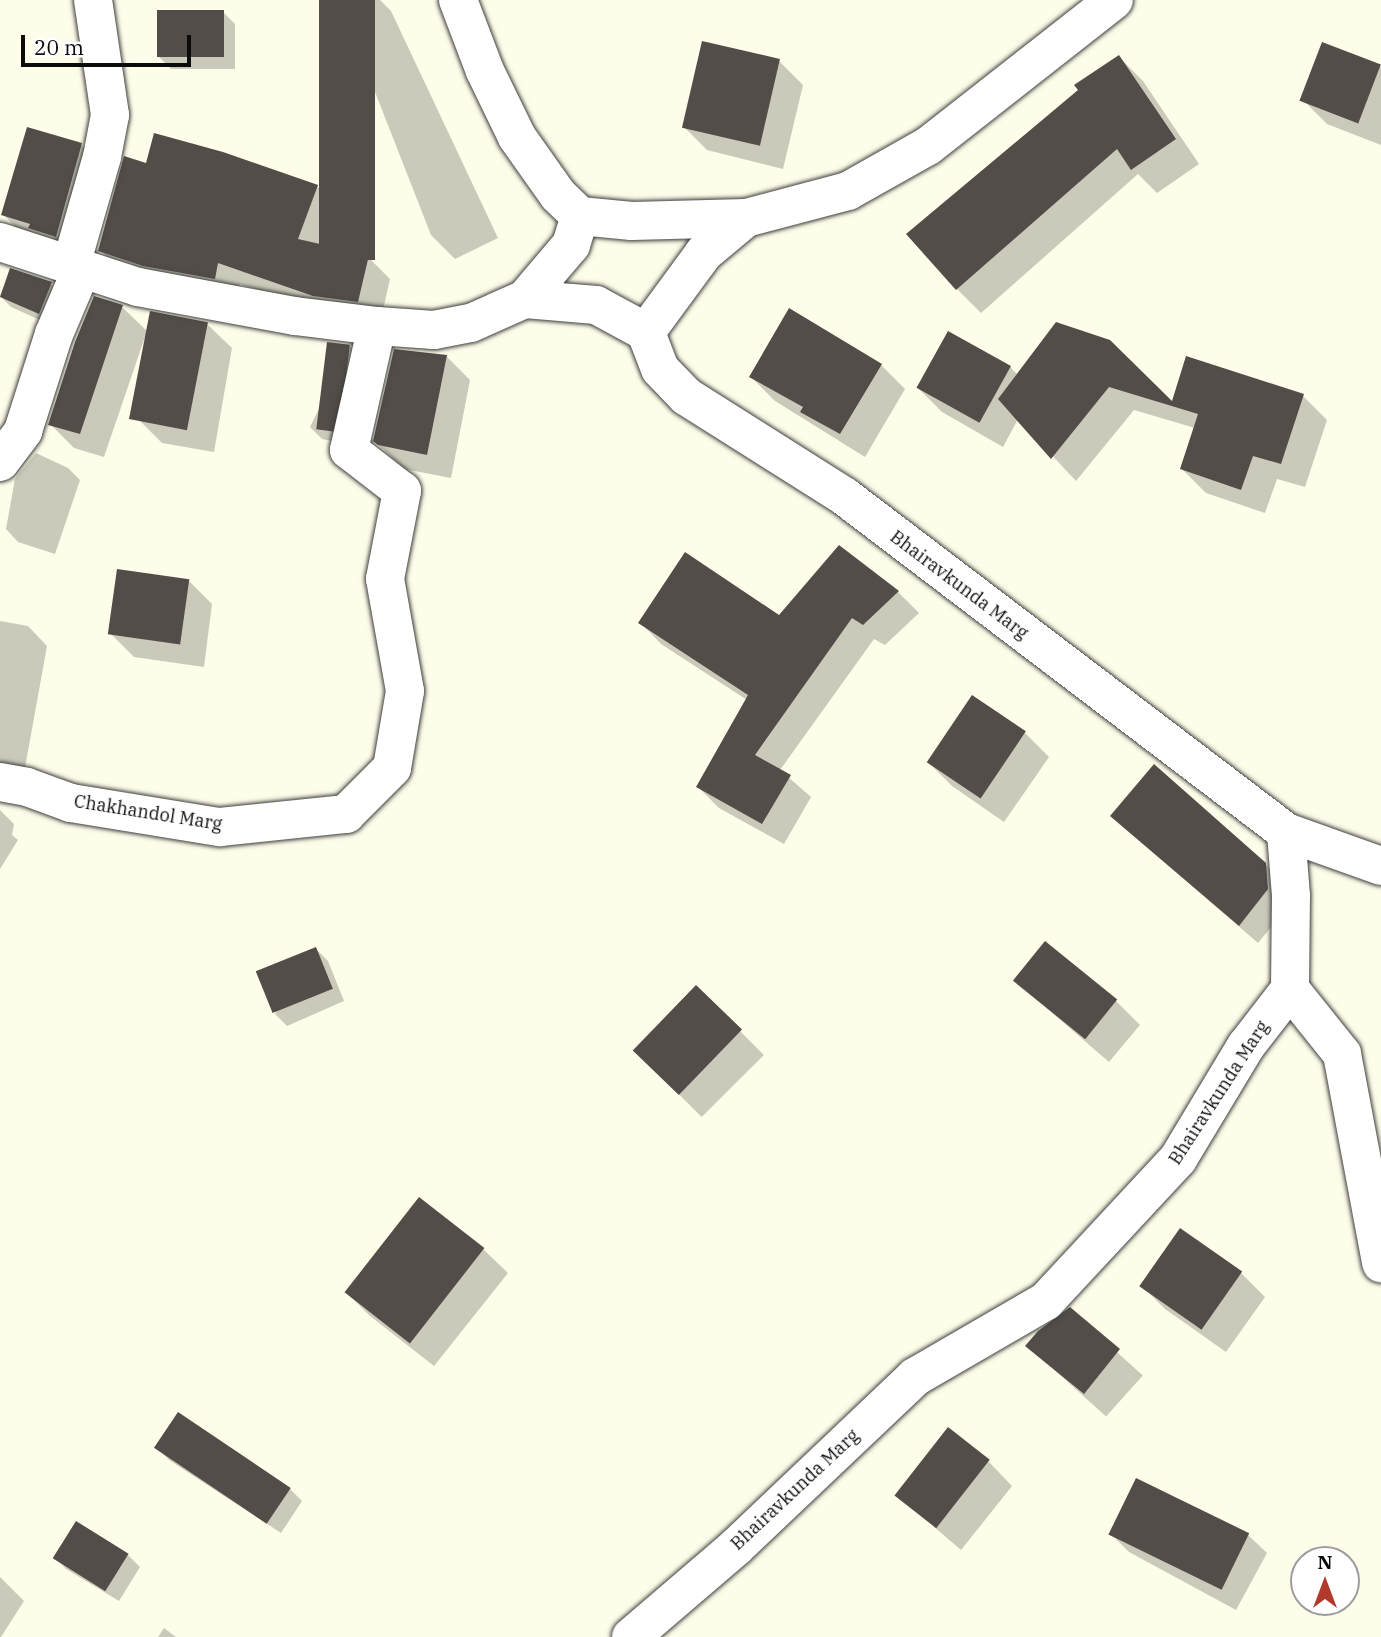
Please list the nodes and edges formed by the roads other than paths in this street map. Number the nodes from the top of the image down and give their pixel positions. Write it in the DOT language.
graph roads {
  1 [pos="93,0"];
  2 [pos="458,0"];
  3 [pos="1114,0"];
  4 [pos="580,216"];
  5 [pos="746,218"];
  6 [pos="0,242"];
  7 [pos="76,266"];
  8 [pos="525,299"];
  9 [pos="377,326"];
  10 [pos="646,332"];
  11 [pos="0,462"];
  12 [pos="0,782"];
  13 [pos="1286,832"];
  14 [pos="1381,866"];
  15 [pos="1290,989"];
  16 [pos="1381,1263"];
  17 [pos="631,1637"];
  1 -- 7 [label="street"];
  2 -- 4 [label="street"];
  3 -- 5 [label="street"];
  4 -- 5 [label="street"];
  4 -- 8 [label="street"];
  5 -- 10 [label="street"];
  6 -- 7 [label="street"];
  7 -- 9 [label="street"];
  7 -- 11 [label="street"];
  8 -- 9 [label="street"];
  8 -- 10 [label="street"];
  9 -- 12 [label="street, Chakhandol Marg"];
  10 -- 13 [label="street, Bhairavkunda Marg"];
  13 -- 14 [label="street, Bhairavkunda Marg"];
  13 -- 15 [label="street"];
  15 -- 16 [label="street"];
  15 -- 17 [label="street, Bhairavkunda Marg"];
}
